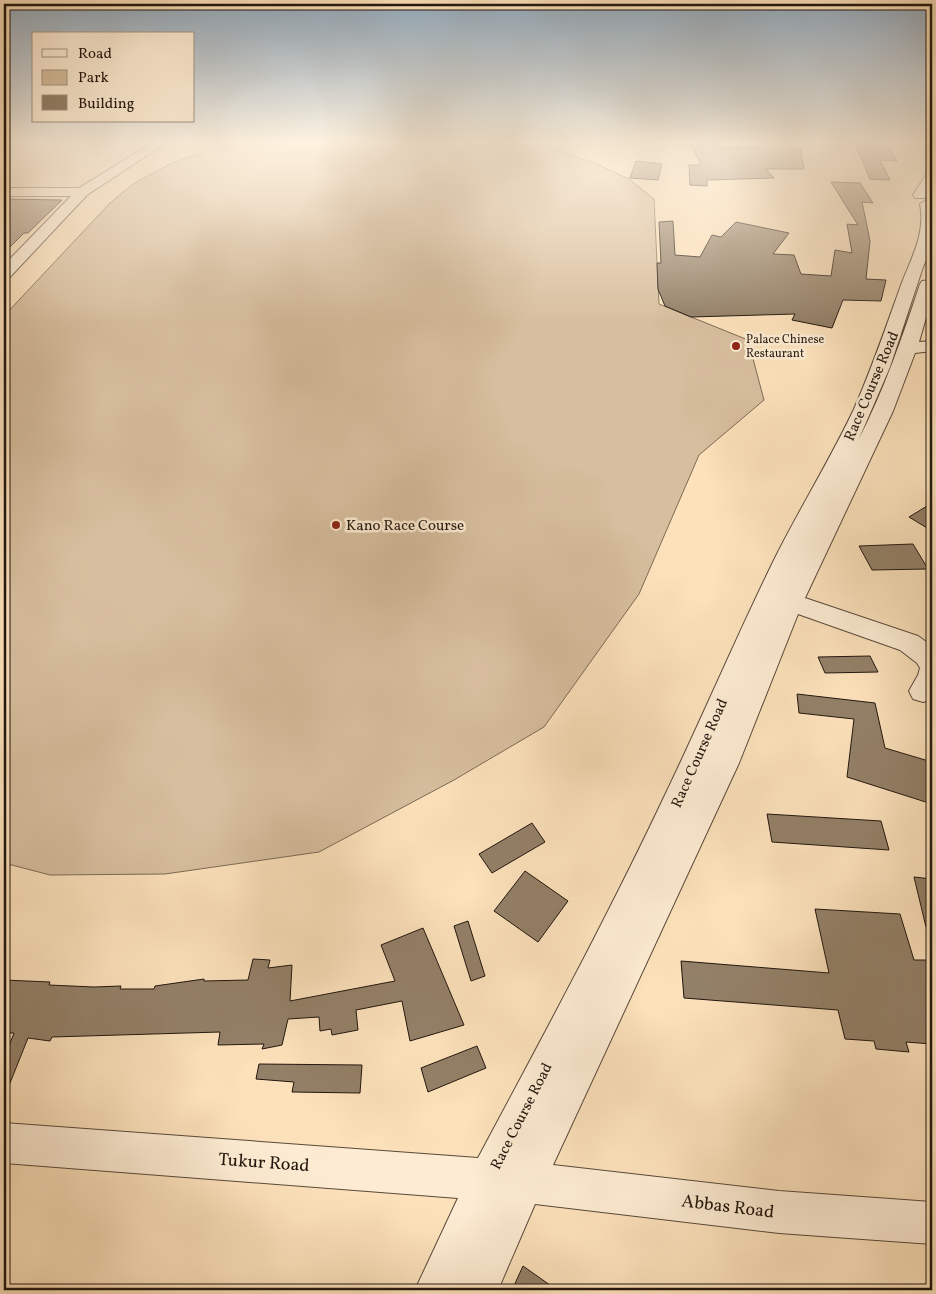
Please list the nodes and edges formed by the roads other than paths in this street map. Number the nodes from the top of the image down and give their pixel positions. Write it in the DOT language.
graph roads {
  1 [pos="73,201"];
  2 [pos="928,201"];
  3 [pos="7,267"];
  4 [pos="932,269"];
  5 [pos="920,347"];
  6 [pos="790,602"];
  7 [pos="930,666"];
  8 [pos="4,1143"];
  9 [pos="507,1180"];
  10 [pos="932,1223"];
  11 [pos="437,1290"];
  12 [pos="476,1290"];
  1 -- 3 [label="street"];
  2 -- 9 [label="street, Race Course Road"];
  4 -- 5 [label="street, Race Course Road"];
  5 -- 6 [label="street, Race Course Road"];
  6 -- 7 [label="street"];
  6 -- 9 [label="street, Race Course Road"];
  8 -- 9 [label="street, Tukur Road"];
  9 -- 10 [label="street, Abbas Road"];
  9 -- 11 [label="street, Race Course Road"];
  9 -- 12 [label="street, Race Course Road"];
}
